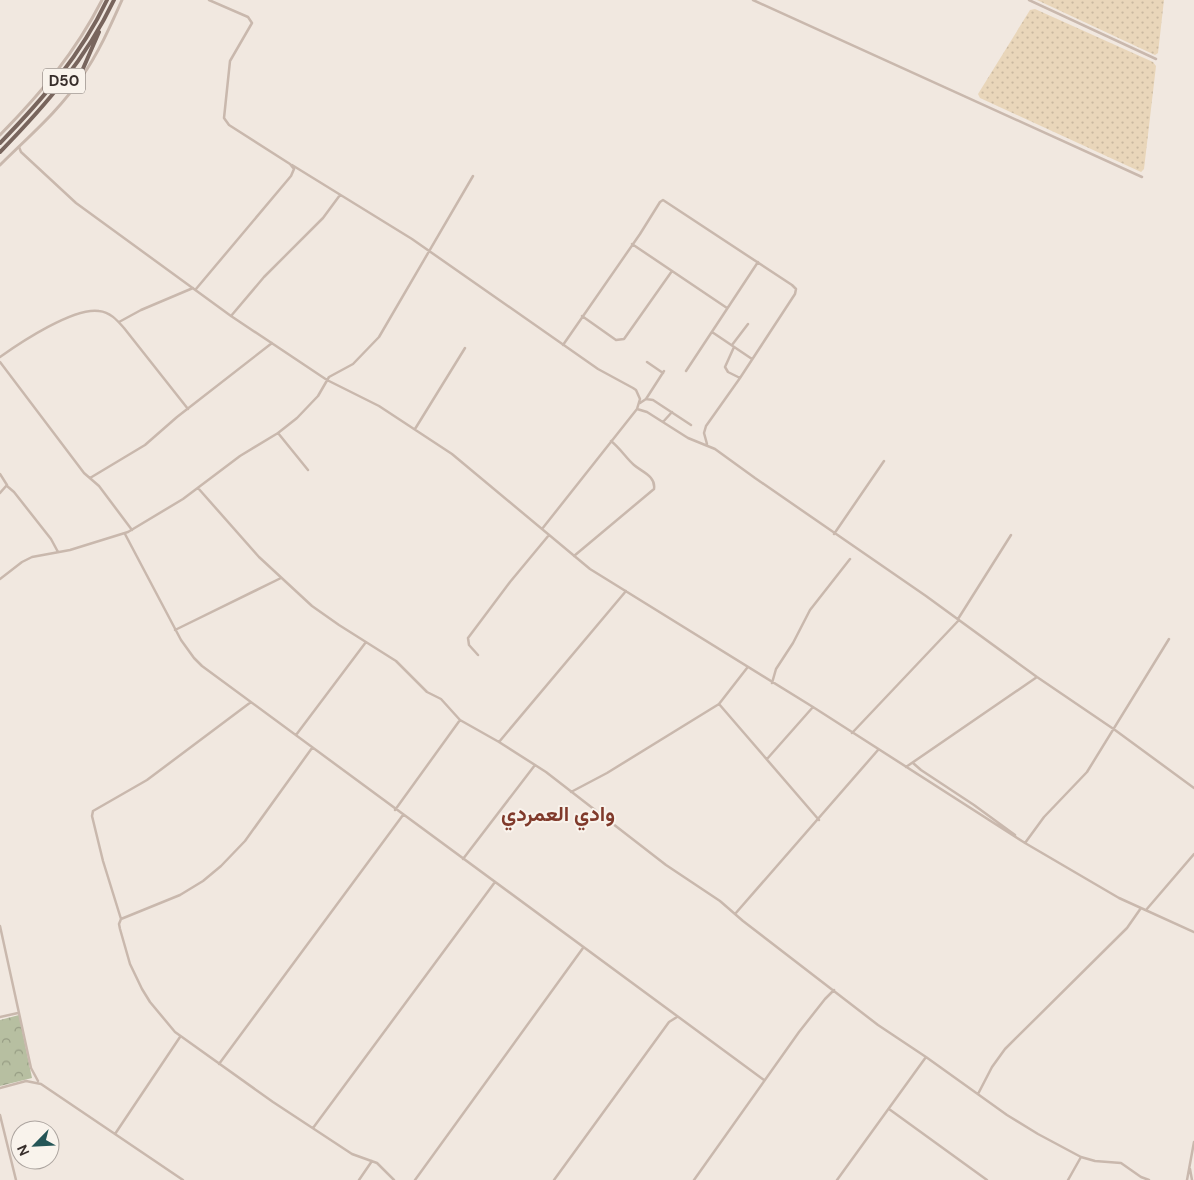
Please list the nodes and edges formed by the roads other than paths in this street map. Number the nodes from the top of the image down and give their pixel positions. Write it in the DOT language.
graph roads {
  1 [pos="102,0"];
  2 [pos="107,0"];
  3 [pos="114,0"];
  4 [pos="122,0"];
  5 [pos="208,0"];
  6 [pos="753,0"];
  7 [pos="1029,0"];
  8 [pos="100,27"];
  9 [pos="1156,59"];
  10 [pos="75,87"];
  11 [pos="0,135"];
  12 [pos="0,143"];
  13 [pos="19,146"];
  14 [pos="14,151"];
  15 [pos="0,152"];
  16 [pos="21,152"];
  17 [pos="0,165"];
  18 [pos="292,165"];
  19 [pos="473,176"];
  20 [pos="1142,177"];
  21 [pos="340,195"];
  22 [pos="632,244"];
  23 [pos="428,250"];
  24 [pos="758,262"];
  25 [pos="672,271"];
  26 [pos="194,288"];
  27 [pos="727,308"];
  28 [pos="231,316"];
  29 [pos="582,316"];
  30 [pos="119,322"];
  31 [pos="748,324"];
  32 [pos="712,332"];
  33 [pos="272,343"];
  34 [pos="563,345"];
  35 [pos="733,346"];
  36 [pos="465,348"];
  37 [pos="0,357"];
  38 [pos="752,359"];
  39 [pos="0,362"];
  40 [pos="647,362"];
  41 [pos="686,370"];
  42 [pos="740,378"];
  43 [pos="327,380"];
  44 [pos="646,399"];
  45 [pos="639,404"];
  46 [pos="188,409"];
  47 [pos="637,409"];
  48 [pos="672,412"];
  49 [pos="663,422"];
  50 [pos="691,425"];
  51 [pos="416,429"];
  52 [pos="278,433"];
  53 [pos="611,441"];
  54 [pos="706,444"];
  55 [pos="884,461"];
  56 [pos="308,470"];
  57 [pos="0,474"];
  58 [pos="90,478"];
  59 [pos="7,486"];
  60 [pos="198,488"];
  61 [pos="0,493"];
  62 [pos="542,529"];
  63 [pos="132,530"];
  64 [pos="125,534"];
  65 [pos="834,534"];
  66 [pos="548,535"];
  67 [pos="1012,535"];
  68 [pos="58,552"];
  69 [pos="574,556"];
  70 [pos="850,559"];
  71 [pos="281,578"];
  72 [pos="0,579"];
  73 [pos="626,591"];
  74 [pos="805,619"];
  75 [pos="959,620"];
  76 [pos="810,623"];
  77 [pos="175,630"];
  78 [pos="1169,639"];
  79 [pos="366,642"];
  80 [pos="478,655"];
  81 [pos="747,668"];
  82 [pos="1038,677"];
  83 [pos="772,682"];
  84 [pos="250,702"];
  85 [pos="719,704"];
  86 [pos="813,708"];
  87 [pos="460,720"];
  88 [pos="1115,730"];
  89 [pos="852,733"];
  90 [pos="296,735"];
  91 [pos="498,742"];
  92 [pos="312,748"];
  93 [pos="878,750"];
  94 [pos="766,759"];
  95 [pos="913,763"];
  96 [pos="535,765"];
  97 [pos="906,767"];
  98 [pos="1194,788"];
  99 [pos="571,792"];
  100 [pos="395,810"];
  101 [pos="403,815"];
  102 [pos="819,820"];
  103 [pos="1025,843"];
  104 [pos="1194,854"];
  105 [pos="463,860"];
  106 [pos="495,882"];
  107 [pos="1141,908"];
  108 [pos="1146,910"];
  109 [pos="735,914"];
  110 [pos="121,919"];
  111 [pos="0,926"];
  112 [pos="1194,932"];
  113 [pos="583,948"];
  114 [pos="834,990"];
  115 [pos="18,1013"];
  116 [pos="0,1017"];
  117 [pos="677,1017"];
  118 [pos="180,1037"];
  119 [pos="926,1057"];
  120 [pos="219,1064"];
  121 [pos="764,1080"];
  122 [pos="41,1084"];
  123 [pos="0,1088"];
  124 [pos="978,1094"];
  125 [pos="888,1109"];
  126 [pos="0,1115"];
  127 [pos="312,1128"];
  128 [pos="115,1134"];
  129 [pos="1194,1142"];
  130 [pos="1081,1157"];
  131 [pos="372,1161"];
  132 [pos="1190,1164"];
  133 [pos="16,1180"];
  134 [pos="183,1180"];
  135 [pos="359,1180"];
  136 [pos="394,1180"];
  137 [pos="415,1180"];
  138 [pos="554,1180"];
  139 [pos="694,1180"];
  140 [pos="837,1180"];
  141 [pos="987,1180"];
  142 [pos="1068,1180"];
  143 [pos="1149,1180"];
  144 [pos="1187,1180"];
  145 [pos="1192,1180"];
  1 -- 11 [label="street"];
  2 -- 12 [label="main road, D50"];
  3 -- 8 [label="main road, D50"];
  4 -- 10 [label="street"];
  5 -- 18 [label="street"];
  6 -- 20 [label="street"];
  7 -- 9 [label="street"];
  8 -- 10 [label="main road"];
  8 -- 15 [label="main road, D50"];
  10 -- 13 [label="street"];
  13 -- 14 [label="street"];
  13 -- 16 [label="street"];
  14 -- 16 [label="street"];
  14 -- 17 [label="street"];
  16 -- 26 [label="street"];
  18 -- 21 [label="street"];
  18 -- 26 [label="street"];
  19 -- 23 [label="street"];
  21 -- 23 [label="street"];
  21 -- 28 [label="street"];
  22 -- 24 [label="street"];
  22 -- 25 [label="street"];
  22 -- 29 [label="street"];
  23 -- 34 [label="street"];
  23 -- 43 [label="street"];
  24 -- 27 [label="street"];
  24 -- 38 [label="street"];
  25 -- 27 [label="street"];
  25 -- 29 [label="street"];
  26 -- 28 [label="street"];
  26 -- 30 [label="street"];
  27 -- 32 [label="street"];
  28 -- 33 [label="street"];
  29 -- 34 [label="street"];
  30 -- 37 [label="street"];
  30 -- 46 [label="street"];
  31 -- 35 [label="street"];
  32 -- 35 [label="street"];
  32 -- 41 [label="street"];
  33 -- 43 [label="street"];
  33 -- 46 [label="street"];
  34 -- 45 [label="street"];
  35 -- 38 [label="street"];
  35 -- 42 [label="street"];
  36 -- 51 [label="street"];
  38 -- 42 [label="street"];
  39 -- 58 [label="street"];
  40 -- 44 [label="street"];
  42 -- 54 [label="street"];
  43 -- 51 [label="street"];
  43 -- 52 [label="street"];
  44 -- 45 [label="street"];
  44 -- 48 [label="street"];
  45 -- 47 [label="street"];
  46 -- 58 [label="street"];
  47 -- 49 [label="street"];
  47 -- 53 [label="street"];
  48 -- 49 [label="street"];
  48 -- 50 [label="street"];
  49 -- 54 [label="street"];
  51 -- 62 [label="street"];
  52 -- 56 [label="street"];
  52 -- 60 [label="street"];
  53 -- 62 [label="street"];
  53 -- 69 [label="street"];
  54 -- 65 [label="street"];
  55 -- 65 [label="street"];
  57 -- 59 [label="street"];
  58 -- 63 [label="street"];
  59 -- 61 [label="street"];
  59 -- 68 [label="street"];
  60 -- 63 [label="street"];
  60 -- 71 [label="street"];
  62 -- 66 [label="street"];
  63 -- 64 [label="street"];
  64 -- 68 [label="street"];
  64 -- 77 [label="street"];
  65 -- 75 [label="street"];
  66 -- 69 [label="street"];
  66 -- 80 [label="street"];
  67 -- 75 [label="street"];
  68 -- 72 [label="street"];
  69 -- 73 [label="street"];
  70 -- 74 [label="street"];
  71 -- 77 [label="street"];
  71 -- 79 [label="street"];
  73 -- 81 [label="street"];
  73 -- 91 [label="street"];
  74 -- 76 [label="street"];
  74 -- 83 [label="street"];
  75 -- 82 [label="street"];
  75 -- 89 [label="street"];
  77 -- 84 [label="street"];
  78 -- 88 [label="street"];
  79 -- 87 [label="street"];
  79 -- 90 [label="street"];
  81 -- 83 [label="street"];
  81 -- 85 [label="street"];
  82 -- 88 [label="street"];
  82 -- 95 [label="street"];
  83 -- 86 [label="street"];
  84 -- 90 [label="street"];
  84 -- 110 [label="street"];
  85 -- 94 [label="street"];
  85 -- 99 [label="street"];
  86 -- 89 [label="street"];
  86 -- 94 [label="street"];
  87 -- 91 [label="street"];
  87 -- 100 [label="street"];
  88 -- 98 [label="street"];
  88 -- 103 [label="street"];
  89 -- 93 [label="street"];
  90 -- 92 [label="street"];
  91 -- 96 [label="street"];
  92 -- 100 [label="street"];
  92 -- 110 [label="street"];
  93 -- 97 [label="street"];
  93 -- 102 [label="street"];
  94 -- 102 [label="street"];
  95 -- 97 [label="street"];
  95 -- 103 [label="street"];
  96 -- 99 [label="street"];
  96 -- 105 [label="street"];
  97 -- 103 [label="street"];
  99 -- 109 [label="street"];
  100 -- 101 [label="street"];
  101 -- 105 [label="street"];
  101 -- 120 [label="street"];
  102 -- 109 [label="street"];
  103 -- 107 [label="street"];
  104 -- 108 [label="street"];
  105 -- 106 [label="street"];
  106 -- 113 [label="street"];
  106 -- 127 [label="street"];
  107 -- 108 [label="street"];
  107 -- 124 [label="street"];
  108 -- 112 [label="street"];
  109 -- 114 [label="street"];
  110 -- 118 [label="street"];
  111 -- 115 [label="street"];
  113 -- 117 [label="street"];
  113 -- 137 [label="street"];
  114 -- 119 [label="street"];
  114 -- 121 [label="street"];
  115 -- 116 [label="street"];
  115 -- 122 [label="street"];
  117 -- 121 [label="street"];
  117 -- 138 [label="street"];
  118 -- 120 [label="street"];
  118 -- 128 [label="street"];
  119 -- 124 [label="street"];
  119 -- 125 [label="street"];
  120 -- 127 [label="street"];
  121 -- 139 [label="street"];
  122 -- 123 [label="street"];
  122 -- 128 [label="street"];
  124 -- 130 [label="street"];
  125 -- 140 [label="street"];
  125 -- 141 [label="street"];
  126 -- 133 [label="street"];
  127 -- 131 [label="street"];
  128 -- 134 [label="street"];
  129 -- 132 [label="street"];
  130 -- 142 [label="street"];
  130 -- 143 [label="street"];
  131 -- 135 [label="street"];
  131 -- 136 [label="street"];
  132 -- 144 [label="street"];
  132 -- 145 [label="street"];
}
